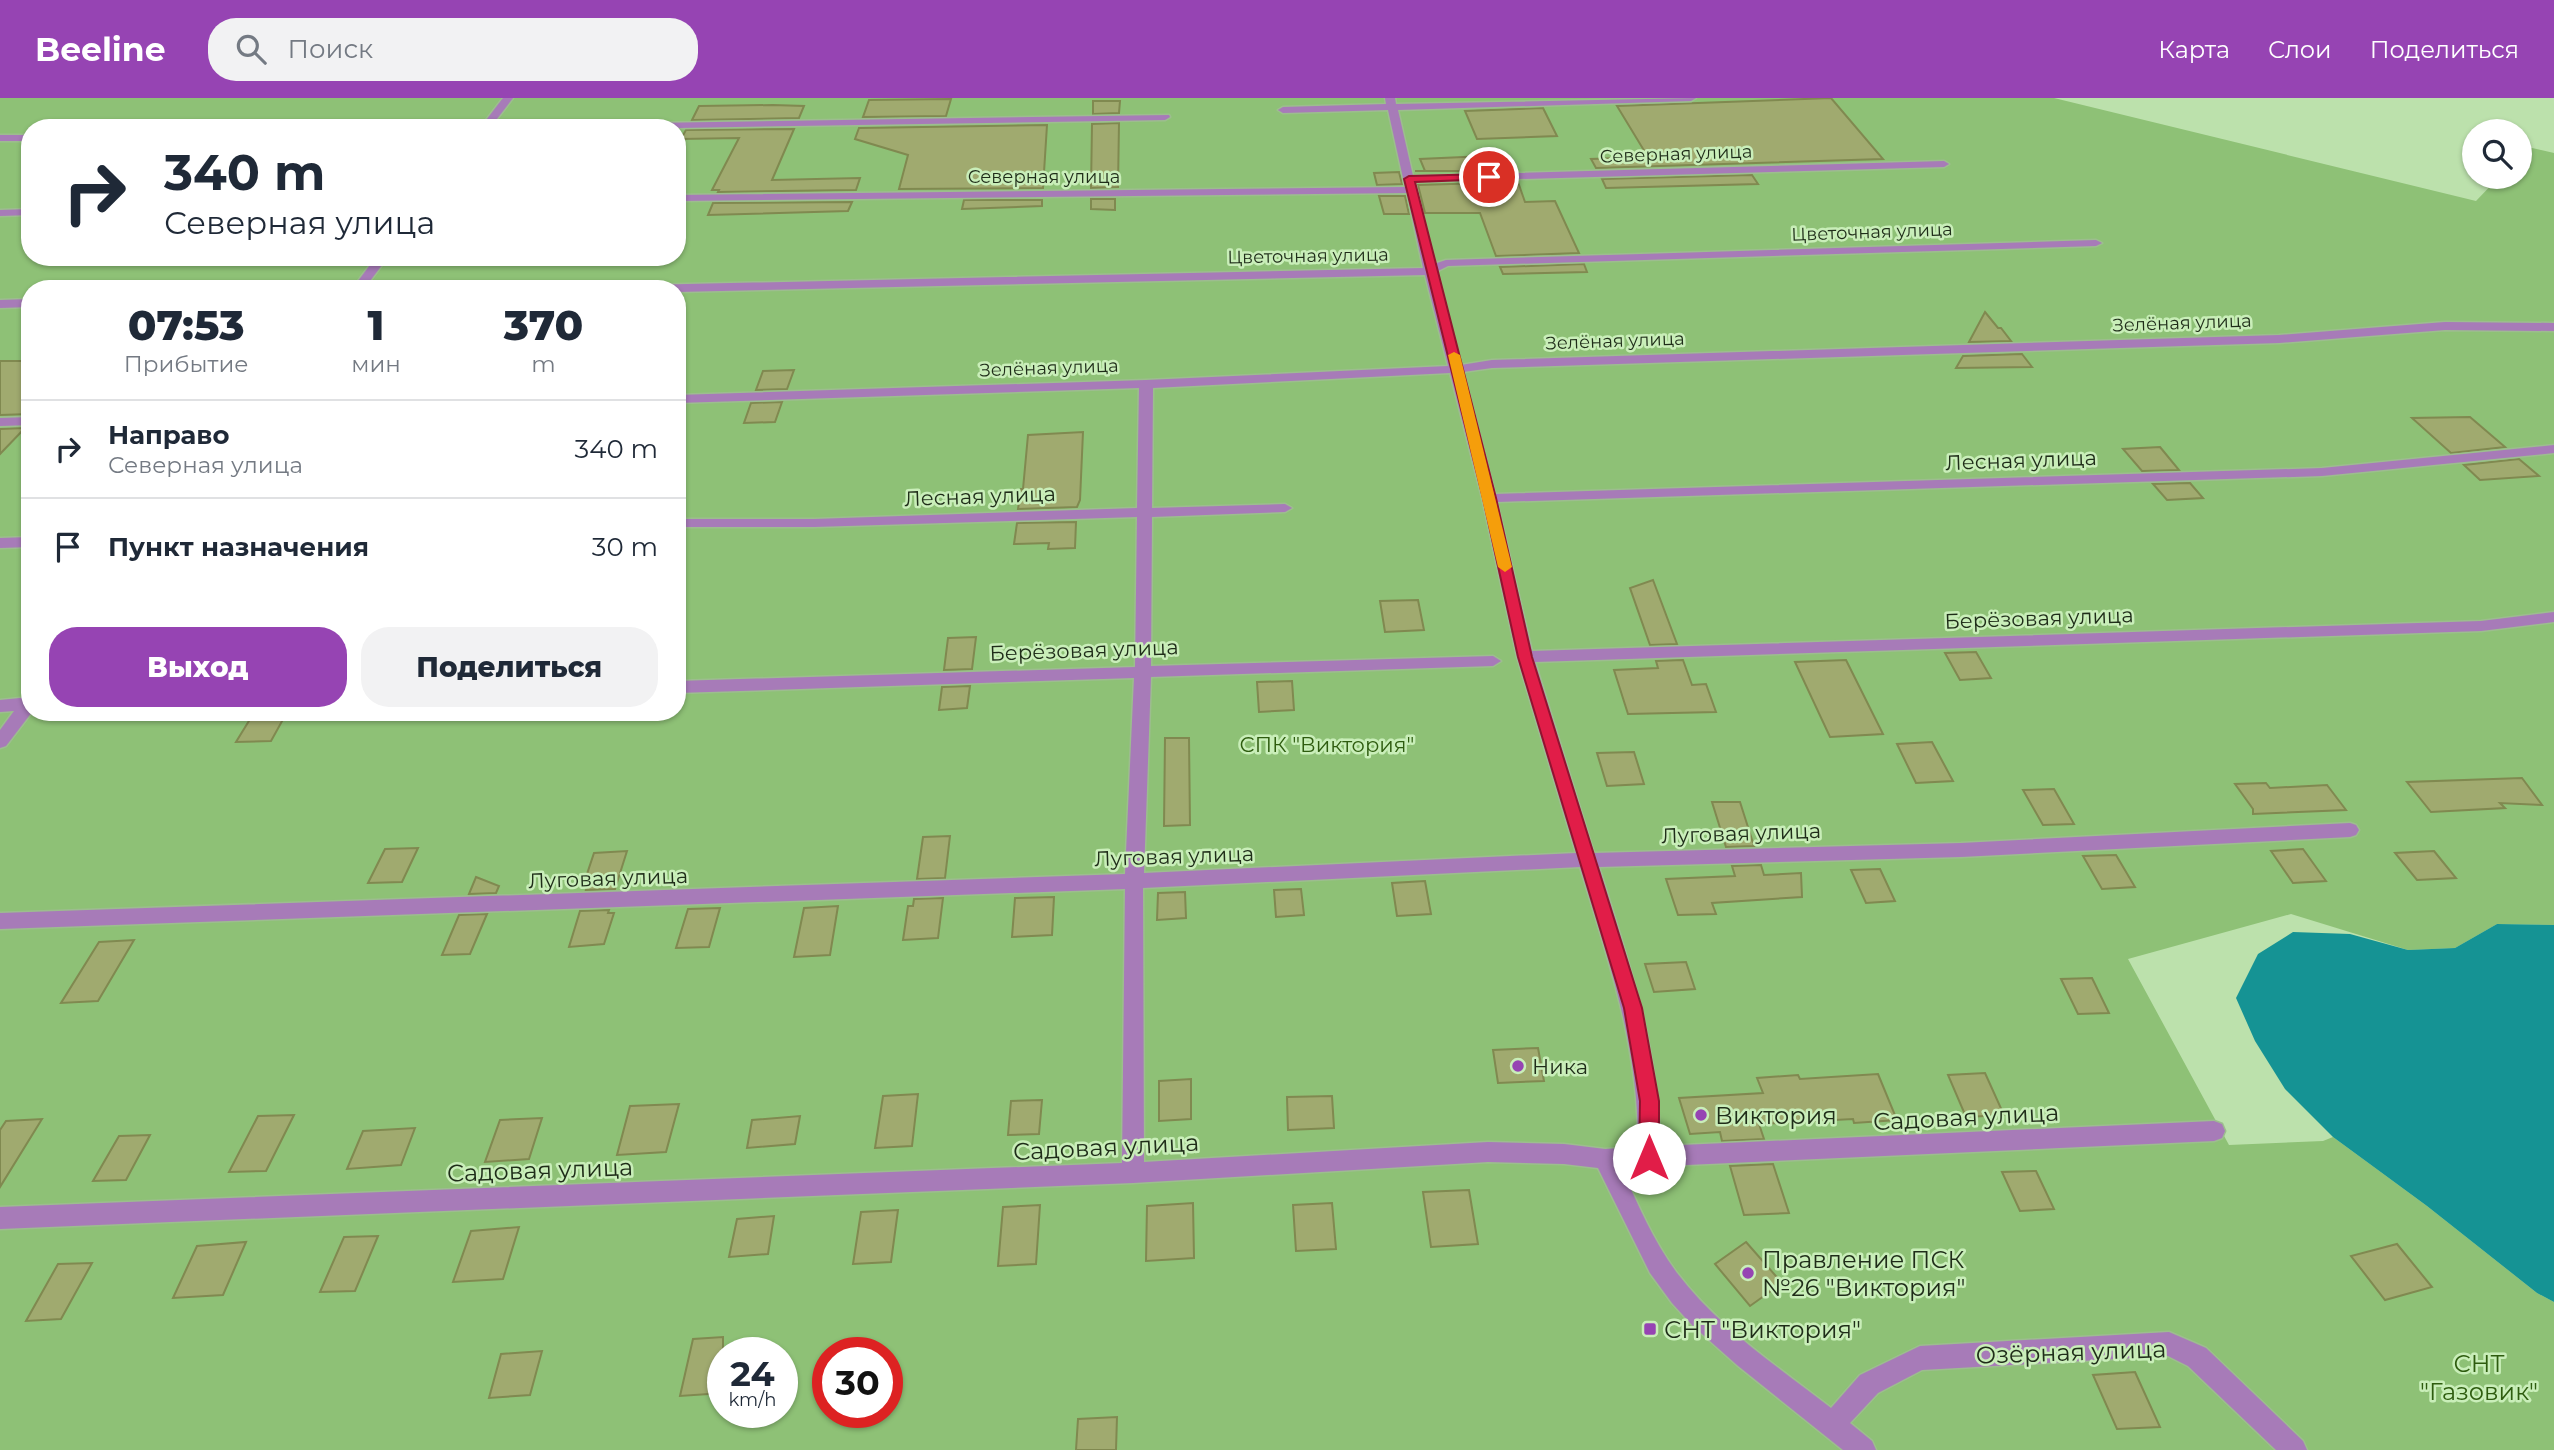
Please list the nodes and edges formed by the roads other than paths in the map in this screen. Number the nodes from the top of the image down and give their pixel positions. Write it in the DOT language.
graph roads {
  1 [pos="508,98"];
  2 [pos="1691,98"];
  3 [pos="1391,103"];
  4 [pos="1283,110"];
  5 [pos="1165,117"];
  6 [pos="492,119"];
  7 [pos="686,125"];
  8 [pos="0,138"];
  9 [pos="21,138"];
  10 [pos="1944,164"];
  11 [pos="1410,185"];
  12 [pos="686,198"];
  13 [pos="21,212"];
  14 [pos="0,213"];
  15 [pos="2096,243"];
  16 [pos="1430,271"];
  17 [pos="686,288"];
  18 [pos="21,303"];
  19 [pos="0,304"];
  20 [pos="2554,327"];
  21 [pos="1458,369"];
  22 [pos="1146,384"];
  23 [pos="686,399"];
  24 [pos="21,421"];
  25 [pos="0,422"];
  26 [pos="2554,449"];
  27 [pos="1489,498"];
  28 [pos="1285,508"];
  29 [pos="1143,511"];
  30 [pos="686,523"];
  31 [pos="21,542"];
  32 [pos="0,543"];
  33 [pos="2554,617"];
  34 [pos="1525,657"];
  35 [pos="1493,661"];
  36 [pos="1143,671"];
  37 [pos="686,687"];
  38 [pos="21,705"];
  39 [pos="0,706"];
  40 [pos="21,715"];
  41 [pos="0,742"];
  42 [pos="2350,830"];
  43 [pos="1586,860"];
  44 [pos="1134,881"];
  45 [pos="0,921"];
  46 [pos="2214,1131"];
  47 [pos="1649,1158"];
  48 [pos="1605,1159"];
  49 [pos="1133,1173"];
  50 [pos="0,1218"];
  51 [pos="1833,1424"];
  52 [pos="1863,1450"];
  53 [pos="2294,1450"];
  1 -- 6 [label="street"];
  2 -- 3 [label="street"];
  3 -- 4 [label="street"];
  3 -- 11 [label="street"];
  5 -- 7 [label="street"];
  8 -- 9 [label="street"];
  10 -- 11 [label="street, Северная улица"];
  11 -- 12 [label="street, Северная улица"];
  11 -- 16 [label="street"];
  13 -- 14 [label="street"];
  15 -- 16 [label="street, Цветочная улица"];
  16 -- 17 [label="street, Цветочная улица"];
  16 -- 21 [label="street"];
  18 -- 19 [label="street"];
  20 -- 21 [label="street, Зелёная улица"];
  21 -- 22 [label="street, Зелёная улица"];
  21 -- 27 [label="street"];
  22 -- 23 [label="street, Зелёная улица"];
  22 -- 29 [label="street"];
  24 -- 25 [label="street"];
  26 -- 27 [label="street, Лесная улица"];
  27 -- 34 [label="street"];
  28 -- 29 [label="street, Лесная улица"];
  29 -- 30 [label="street, Лесная улица"];
  29 -- 36 [label="street"];
  31 -- 32 [label="street"];
  33 -- 34 [label="street, Берёзовая улица"];
  34 -- 43 [label="street"];
  35 -- 36 [label="street, Берёзовая улица"];
  36 -- 37 [label="street, Берёзовая улица"];
  36 -- 44 [label="street"];
  38 -- 39 [label="street"];
  40 -- 41 [label="street"];
  42 -- 43 [label="street, Луговая улица"];
  43 -- 44 [label="street, Луговая улица"];
  43 -- 47 [label="street"];
  44 -- 45 [label="street, Луговая улица"];
  44 -- 49 [label="street"];
  46 -- 47 [label="street, Садовая улица"];
  47 -- 48 [label="street, Садовая улица"];
  48 -- 49 [label="street, Садовая улица"];
  48 -- 51 [label="street"];
  49 -- 50 [label="street, Садовая улица"];
  51 -- 52 [label="street"];
  51 -- 53 [label="street, Озёрная улица"];
}
